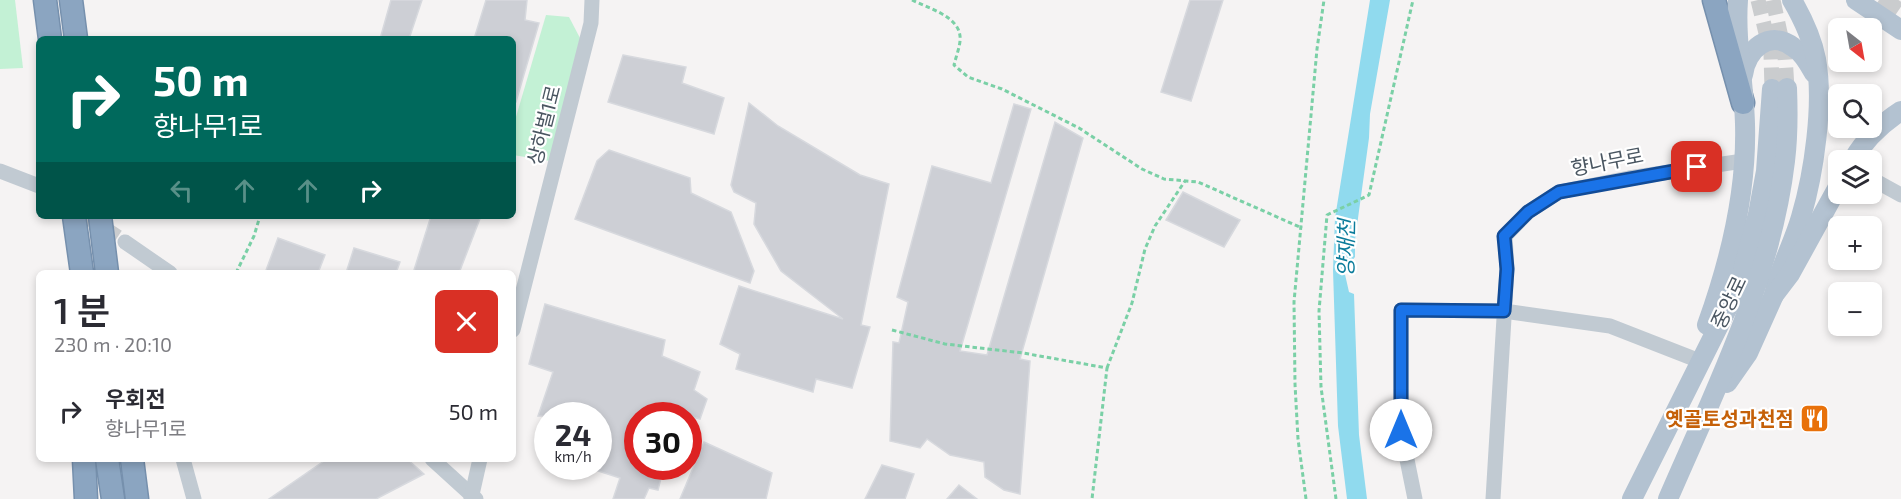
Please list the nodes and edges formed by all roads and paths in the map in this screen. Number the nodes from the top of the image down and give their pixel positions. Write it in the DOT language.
graph roads {
  1 [pos="45,0"];
  2 [pos="71,0"];
  3 [pos="592,0"];
  4 [pos="912,0"];
  5 [pos="1323,0"];
  6 [pos="1413,0"];
  7 [pos="1714,0"];
  8 [pos="1738,0"];
  9 [pos="1792,0"];
  10 [pos="1856,0"];
  11 [pos="1901,30"];
  12 [pos="50,36"];
  13 [pos="76,36"];
  14 [pos="1818,77"];
  15 [pos="1743,93"];
  16 [pos="1901,111"];
  17 [pos="1859,150"];
  18 [pos="1743,161"];
  19 [pos="0,171"];
  20 [pos="1185,181"];
  21 [pos="36,185"];
  22 [pos="1882,185"];
  23 [pos="1901,195"];
  24 [pos="1829,204"];
  25 [pos="100,219"];
  26 [pos="259,219"];
  27 [pos="75,222"];
  28 [pos="1302,228"];
  29 [pos="125,242"];
  30 [pos="80,270"];
  31 [pos="107,270"];
  32 [pos="164,270"];
  33 [pos="237,270"];
  34 [pos="1774,295"];
  35 [pos="1504,311"];
  36 [pos="516,318"];
  37 [pos="892,330"];
  38 [pos="1692,358"];
  39 [pos="1107,368"];
  40 [pos="1684,393"];
  41 [pos="1703,417"];
  42 [pos="84,462"];
  43 [pos="107,462"];
  44 [pos="132,462"];
  45 [pos="184,462"];
  46 [pos="435,462"];
  47 [pos="479,462"];
  48 [pos="472,498"];
  49 [pos="86,499"];
  50 [pos="113,499"];
  51 [pos="137,499"];
  52 [pos="194,499"];
  53 [pos="1092,499"];
  54 [pos="1306,499"];
  55 [pos="1336,499"];
  56 [pos="1415,499"];
  57 [pos="1493,499"];
  58 [pos="1632,499"];
  59 [pos="1668,499"];
  1 -- 12 [label="highway"];
  2 -- 13 [label="highway"];
  3 -- 36 [label="street, 상하벌1로"];
  4 -- 20 [label="path"];
  5 -- 28 [label="path"];
  6 -- 55 [label="path"];
  7 -- 15 [label="highway"];
  8 -- 15 [label="main road"];
  9 -- 14 [label="main road"];
  10 -- 11 [label="main road"];
  14 -- 15 [label="main road"];
  14 -- 34 [label="main road"];
  15 -- 18 [label="main road"];
  16 -- 17 [label="main road"];
  18 -- 35 [label="street, 향나무로"];
  18 -- 38 [label="main road"];
  19 -- 21 [label="street"];
  20 -- 28 [label="path"];
  20 -- 39 [label="path"];
  22 -- 23 [label="street"];
  24 -- 34 [label="main road"];
  25 -- 31 [label="highway"];
  26 -- 33 [label="path"];
  27 -- 30 [label="highway"];
  28 -- 54 [label="path"];
  29 -- 32 [label="street"];
  34 -- 41 [label="main road"];
  35 -- 38 [label="street"];
  35 -- 56 [label="street"];
  35 -- 57 [label="street, 향나무로"];
  37 -- 39 [label="path"];
  38 -- 40 [label="main road"];
  39 -- 53 [label="path"];
  40 -- 41 [label="main road, 중앙로"];
  40 -- 58 [label="main road, 중앙로"];
  41 -- 59 [label="main road, 중앙로"];
  42 -- 49 [label="highway"];
  43 -- 50 [label="highway"];
  44 -- 51 [label="highway"];
  45 -- 52 [label="street"];
  46 -- 48 [label="street"];
  47 -- 48 [label="street"];
}
